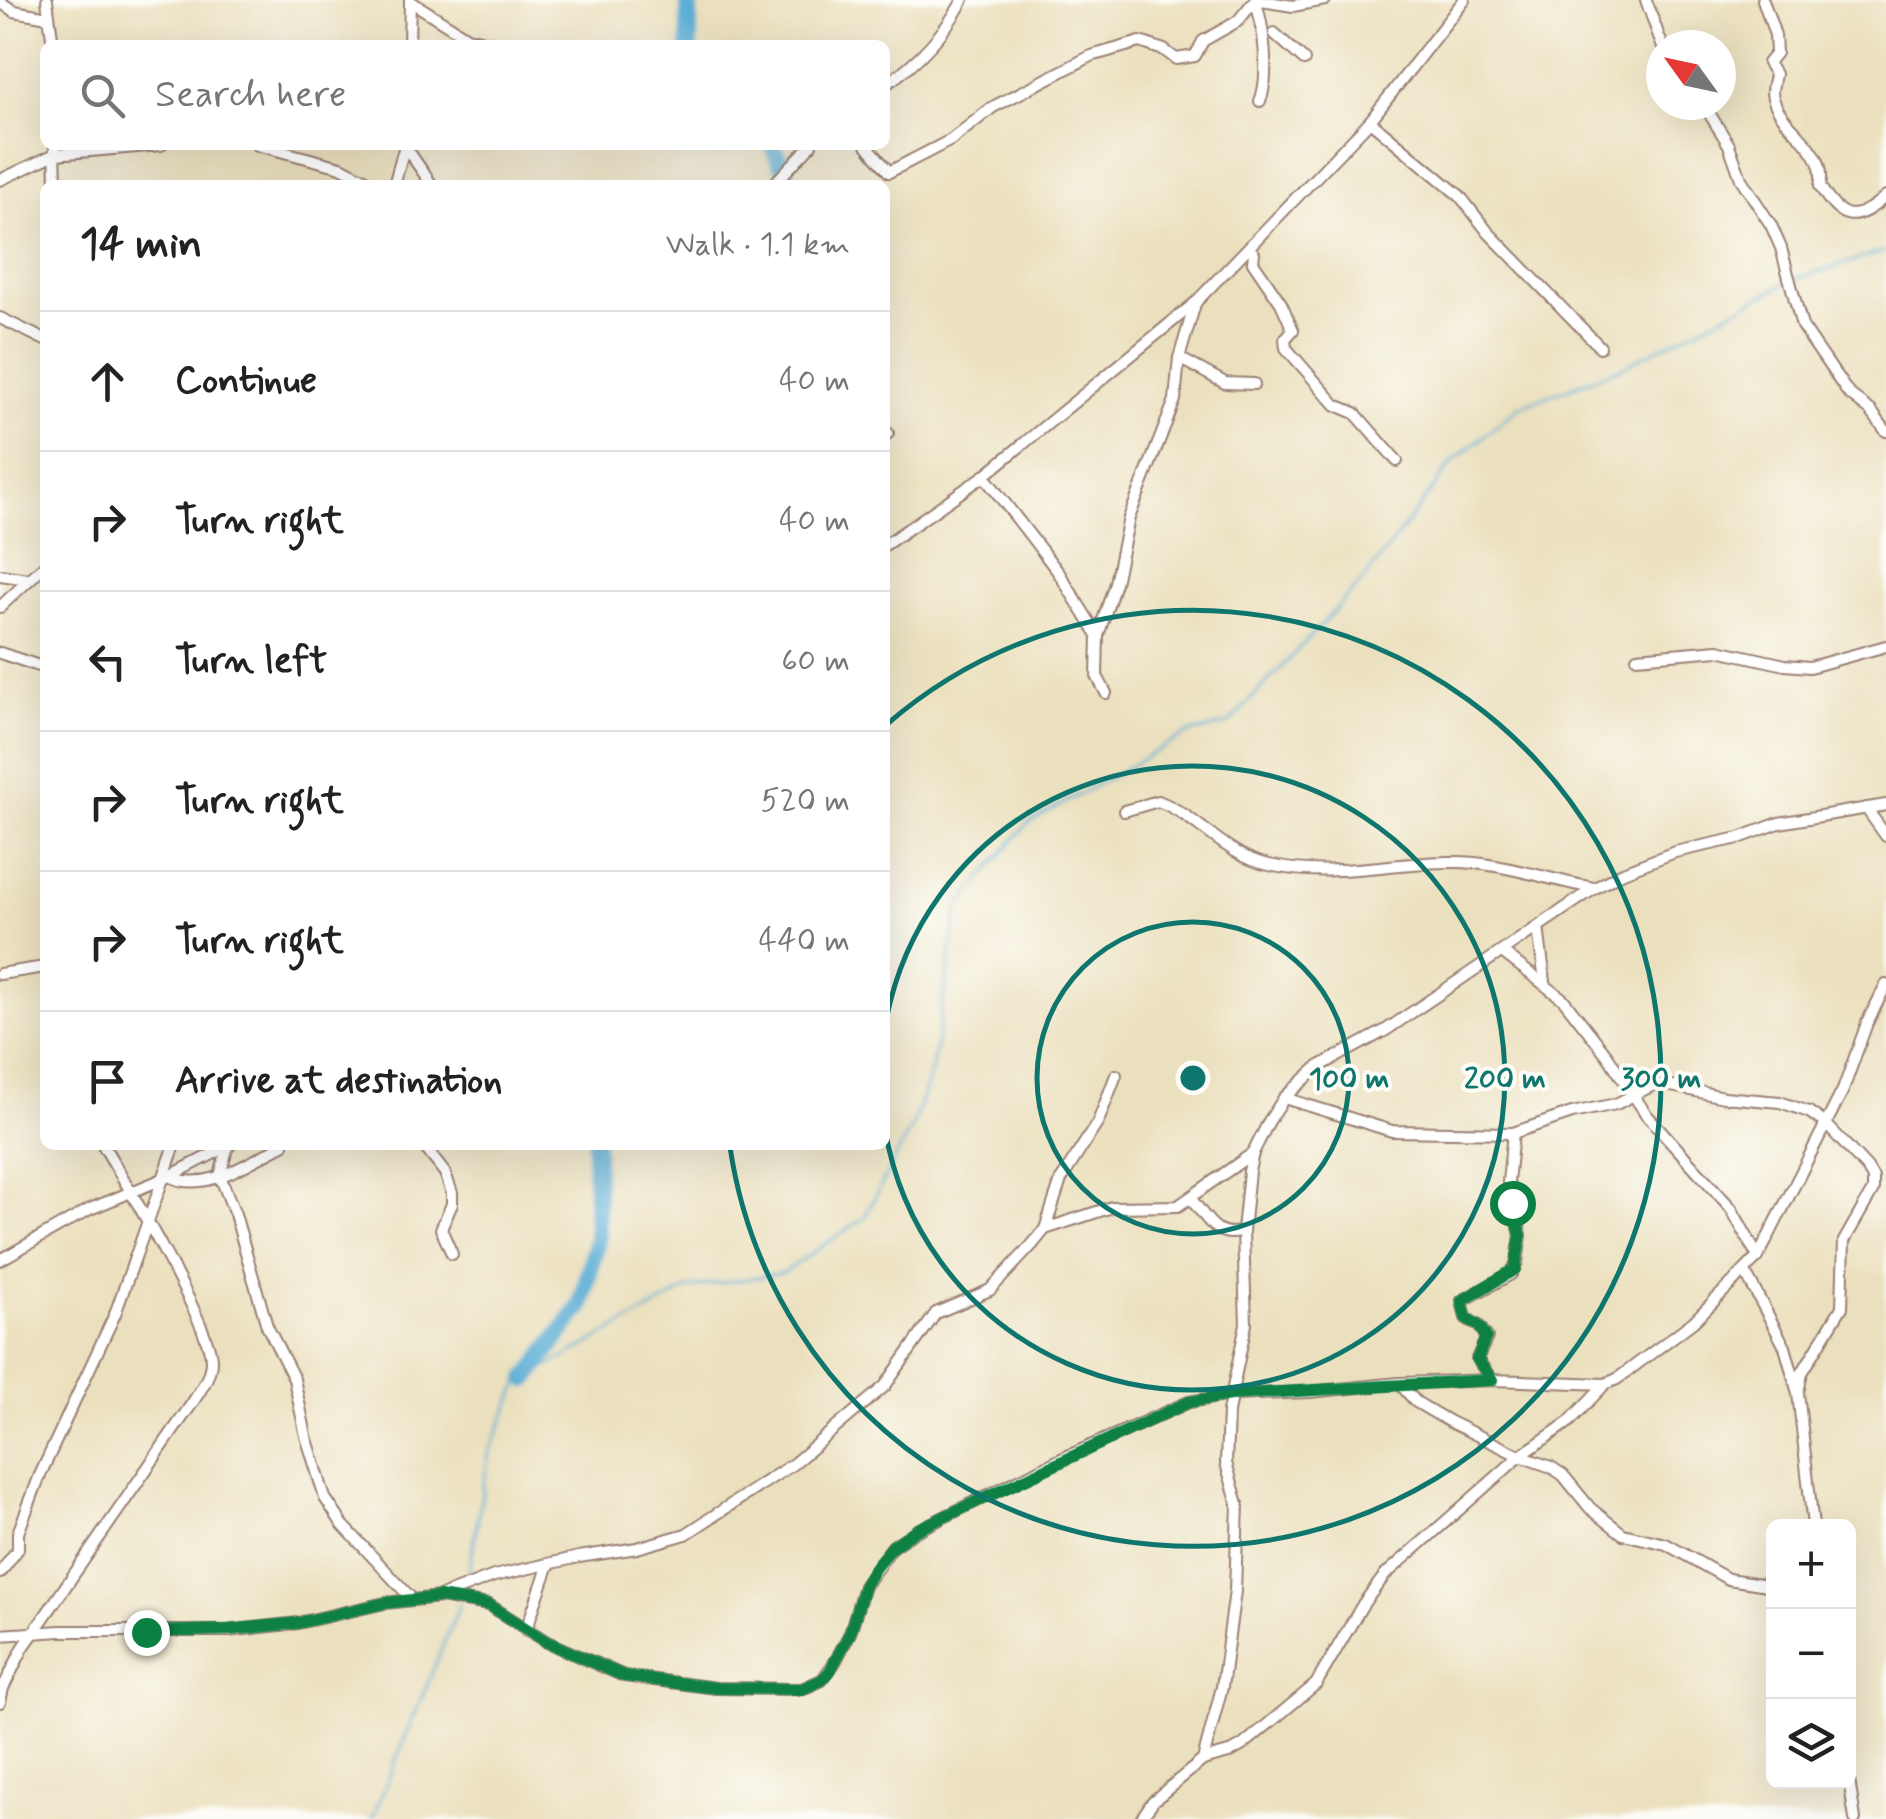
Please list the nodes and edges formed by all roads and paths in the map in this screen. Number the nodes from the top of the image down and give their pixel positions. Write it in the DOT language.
graph roads {
  1 [pos="47,0"];
  2 [pos="410,0"];
  3 [pos="964,0"];
  4 [pos="1255,0"];
  5 [pos="1325,0"];
  6 [pos="1464,0"];
  7 [pos="1646,0"];
  8 [pos="1763,0"];
  9 [pos="0,2"];
  10 [pos="48,17"];
  11 [pos="1657,30"];
  12 [pos="1274,33"];
  13 [pos="52,40"];
  14 [pos="409,40"];
  15 [pos="480,40"];
  16 [pos="1304,60"];
  17 [pos="890,80"];
  18 [pos="1260,101"];
  19 [pos="1713,120"];
  20 [pos="1370,121"];
  21 [pos="55,150"];
  22 [pos="275,150"];
  23 [pos="405,150"];
  24 [pos="409,150"];
  25 [pos="806,150"];
  26 [pos="871,150"];
  27 [pos="0,180"];
  28 [pos="56,180"];
  29 [pos="366,180"];
  30 [pos="396,180"];
  31 [pos="429,180"];
  32 [pos="777,180"];
  33 [pos="1886,196"];
  34 [pos="1254,253"];
  35 [pos="1195,303"];
  36 [pos="0,318"];
  37 [pos="40,338"];
  38 [pos="1600,347"];
  39 [pos="1178,358"];
  40 [pos="1254,384"];
  41 [pos="1886,432"];
  42 [pos="1397,462"];
  43 [pos="984,476"];
  44 [pos="890,542"];
  45 [pos="40,569"];
  46 [pos="0,575"];
  47 [pos="29,579"];
  48 [pos="0,607"];
  49 [pos="1098,636"];
  50 [pos="1886,646"];
  51 [pos="0,653"];
  52 [pos="1637,657"];
  53 [pos="40,666"];
  54 [pos="1106,693"];
  55 [pos="1886,805"];
  56 [pos="1866,808"];
  57 [pos="1124,811"];
  58 [pos="1886,836"];
  59 [pos="1595,888"];
  60 [pos="1538,927"];
  61 [pos="1502,952"];
  62 [pos="40,968"];
  63 [pos="0,974"];
  64 [pos="1544,982"];
  65 [pos="1886,985"];
  66 [pos="1116,1075"];
  67 [pos="1634,1094"];
  68 [pos="1284,1098"];
  69 [pos="1826,1124"];
  70 [pos="1513,1133"];
  71 [pos="107,1150"];
  72 [pos="174,1150"];
  73 [pos="221,1150"];
  74 [pos="228,1150"];
  75 [pos="272,1150"];
  76 [pos="427,1150"];
  77 [pos="1254,1153"];
  78 [pos="220,1176"];
  79 [pos="165,1178"];
  80 [pos="130,1190"];
  81 [pos="1191,1199"];
  82 [pos="146,1222"];
  83 [pos="1045,1229"];
  84 [pos="1243,1231"];
  85 [pos="452,1254"];
  86 [pos="1758,1257"];
  87 [pos="0,1260"];
  88 [pos="1745,1272"];
  89 [pos="1492,1380"];
  90 [pos="1399,1383"];
  91 [pos="1604,1384"];
  92 [pos="1798,1393"];
  93 [pos="1230,1395"];
  94 [pos="1520,1456"];
  95 [pos="1812,1519"];
  96 [pos="549,1564"];
  97 [pos="0,1573"];
  98 [pos="1766,1585"];
  99 [pos="440,1597"];
  100 [pos="411,1598"];
  101 [pos="526,1630"];
  102 [pos="36,1632"];
  103 [pos="0,1635"];
  104 [pos="2,1686"];
  105 [pos="0,1702"];
  106 [pos="1202,1760"];
  107 [pos="1850,1789"];
  108 [pos="1142,1819"];
  109 [pos="1854,1819"];
  1 -- 10 [label="street"];
  2 -- 14 [label="street"];
  2 -- 15 [label="street"];
  3 -- 17 [label="street"];
  4 -- 5 [label="street"];
  4 -- 18 [label="street"];
  4 -- 26 [label="street"];
  6 -- 20 [label="street"];
  7 -- 11 [label="street"];
  8 -- 33 [label="street"];
  9 -- 10 [label="street"];
  10 -- 13 [label="street"];
  12 -- 16 [label="street"];
  19 -- 41 [label="street"];
  20 -- 35 [label="street"];
  20 -- 38 [label="street"];
  21 -- 27 [label="street"];
  21 -- 28 [label="street"];
  22 -- 29 [label="street"];
  23 -- 30 [label="street"];
  24 -- 31 [label="street"];
  25 -- 32 [label="street"];
  34 -- 42 [label="street"];
  35 -- 39 [label="street"];
  35 -- 43 [label="street"];
  36 -- 37 [label="street"];
  39 -- 40 [label="street"];
  39 -- 49 [label="street"];
  43 -- 44 [label="street"];
  43 -- 49 [label="street"];
  45 -- 47 [label="street"];
  46 -- 47 [label="street"];
  47 -- 48 [label="street"];
  49 -- 54 [label="street"];
  50 -- 52 [label="street"];
  51 -- 53 [label="street"];
  55 -- 56 [label="street"];
  56 -- 58 [label="street"];
  56 -- 59 [label="street"];
  57 -- 59 [label="street"];
  59 -- 60 [label="street"];
  60 -- 61 [label="street"];
  60 -- 64 [label="street"];
  61 -- 64 [label="street"];
  61 -- 68 [label="street"];
  62 -- 63 [label="street"];
  64 -- 67 [label="street"];
  65 -- 69 [label="street"];
  66 -- 83 [label="street"];
  67 -- 69 [label="street"];
  67 -- 70 [label="street"];
  67 -- 86 [label="street"];
  68 -- 70 [label="street"];
  68 -- 77 [label="street"];
  69 -- 86 [label="street"];
  69 -- 92 [label="street"];
  70 -- 89 [label="street"];
  71 -- 80 [label="street"];
  72 -- 79 [label="street"];
  73 -- 79 [label="street"];
  74 -- 78 [label="street"];
  75 -- 78 [label="street"];
  76 -- 85 [label="street"];
  77 -- 81 [label="street"];
  77 -- 84 [label="street"];
  78 -- 79 [label="street"];
  78 -- 100 [label="street"];
  79 -- 80 [label="street"];
  79 -- 82 [label="street"];
  80 -- 82 [label="street"];
  80 -- 87 [label="street"];
  81 -- 83 [label="street"];
  81 -- 84 [label="street"];
  82 -- 97 [label="street"];
  82 -- 102 [label="street"];
  83 -- 96 [label="street"];
  84 -- 93 [label="street"];
  86 -- 88 [label="street"];
  88 -- 91 [label="street"];
  88 -- 92 [label="street"];
  89 -- 90 [label="street"];
  89 -- 91 [label="street"];
  90 -- 93 [label="street"];
  90 -- 94 [label="street"];
  91 -- 94 [label="street"];
  92 -- 95 [label="street"];
  93 -- 101 [label="street"];
  93 -- 106 [label="street"];
  94 -- 98 [label="street"];
  94 -- 106 [label="street"];
  96 -- 99 [label="street"];
  96 -- 101 [label="street"];
  99 -- 100 [label="street"];
  99 -- 101 [label="street"];
  100 -- 102 [label="street"];
  102 -- 103 [label="street"];
  102 -- 104 [label="street"];
  104 -- 105 [label="street"];
  106 -- 108 [label="street"];
  107 -- 109 [label="street"];
}
